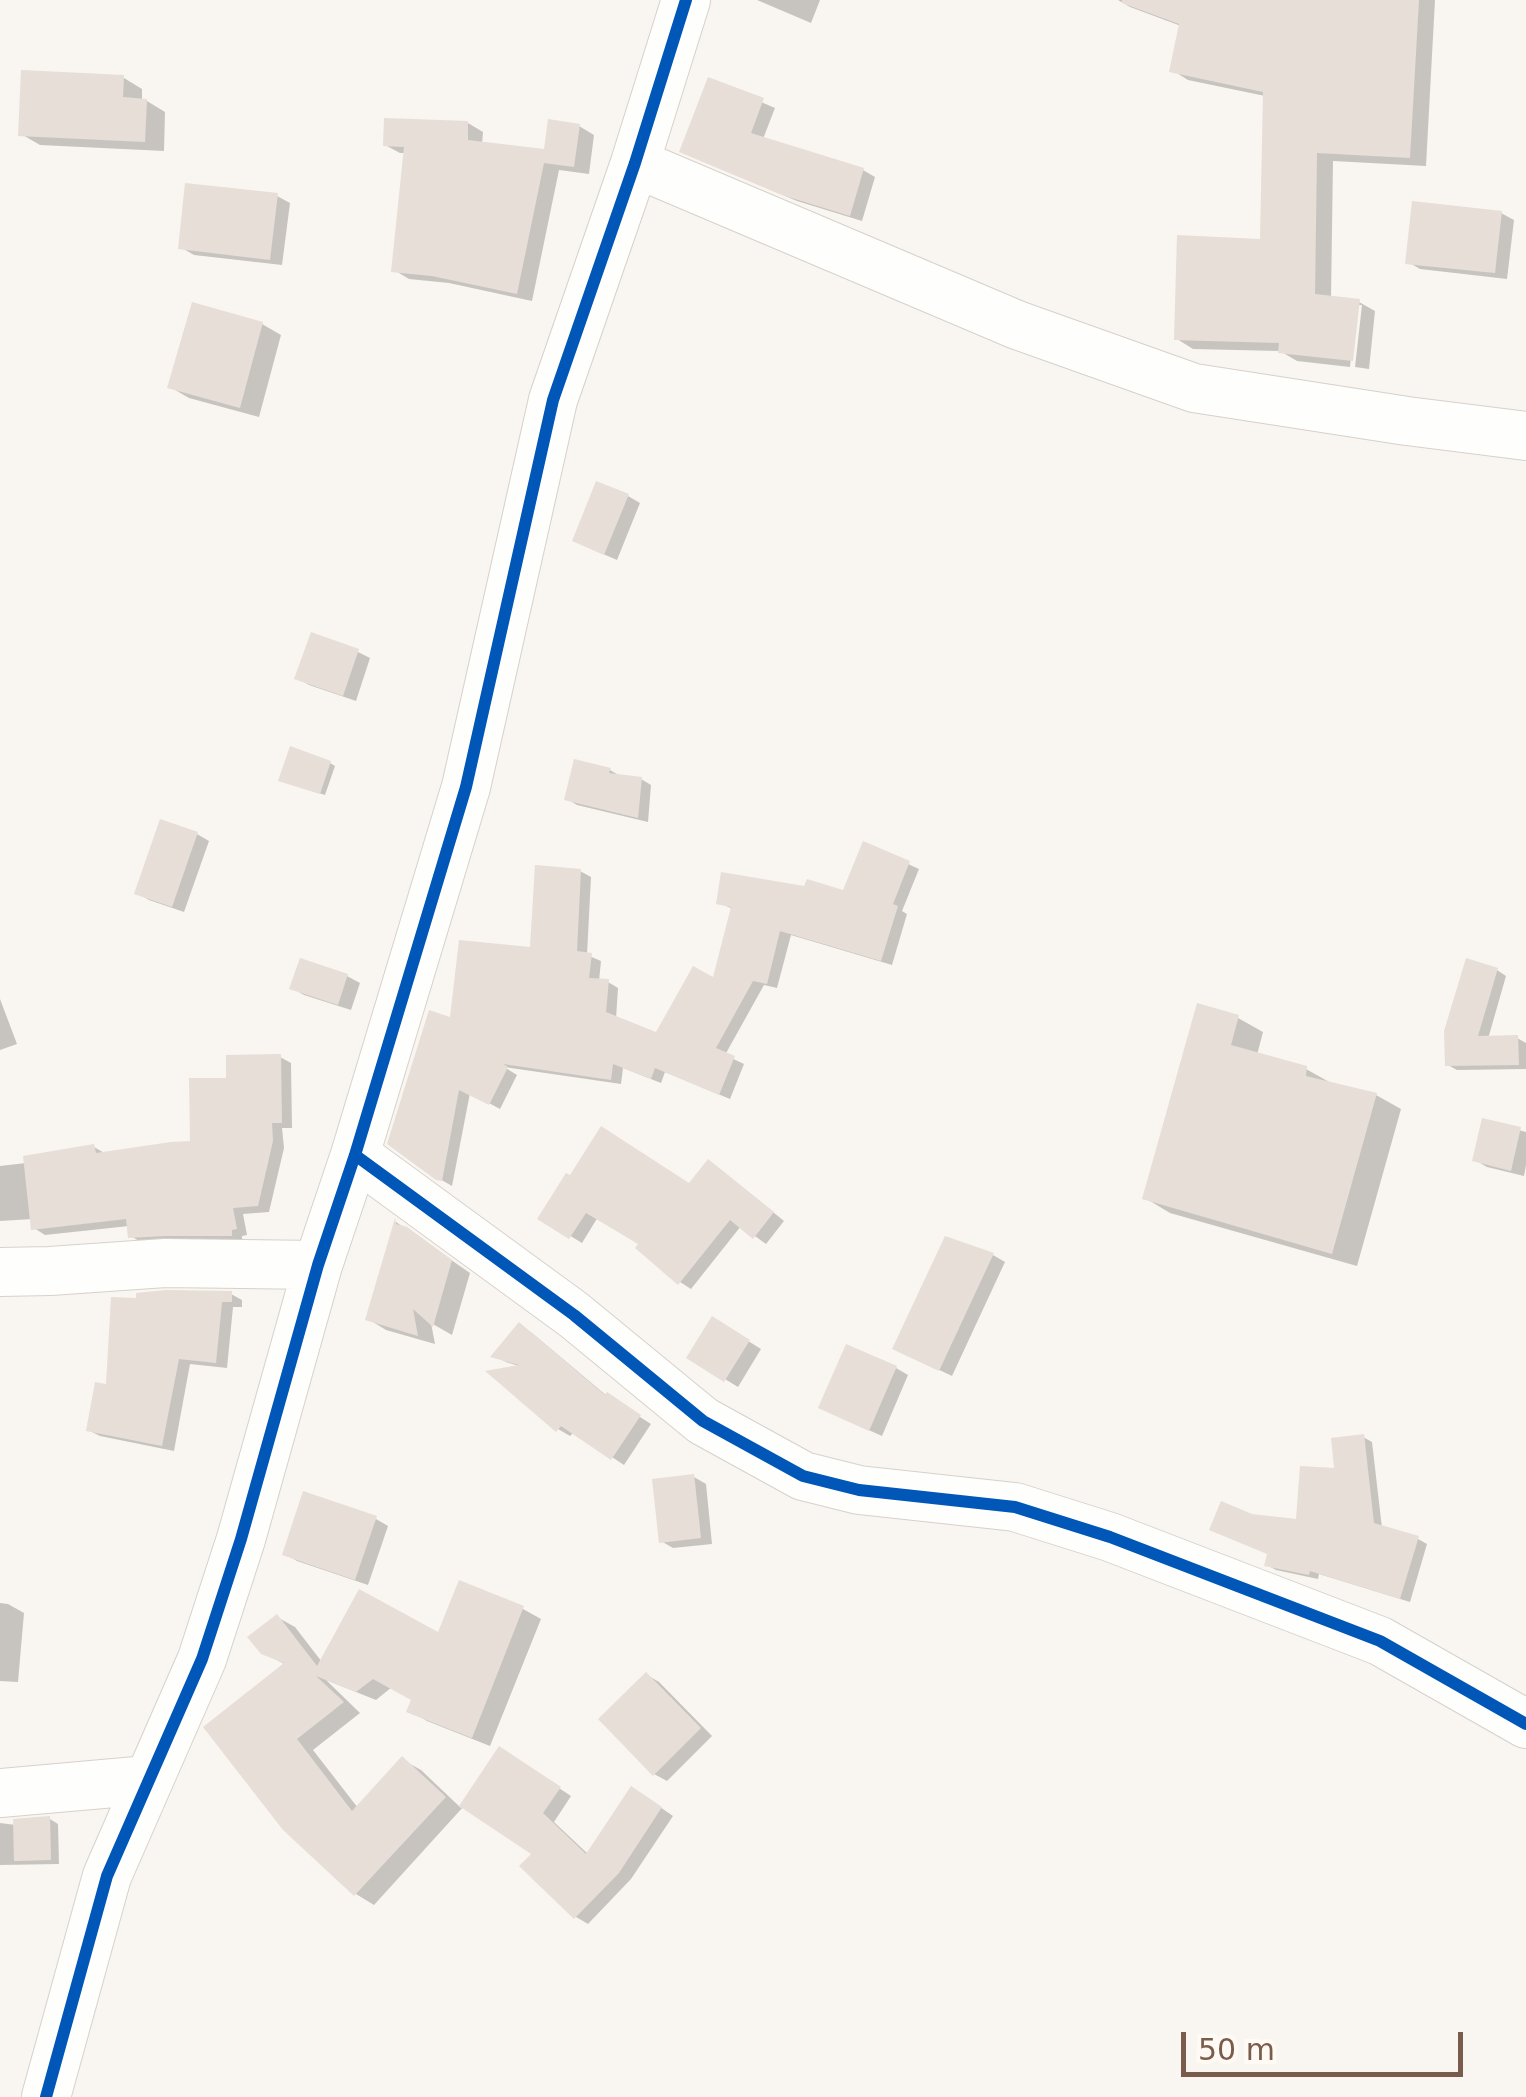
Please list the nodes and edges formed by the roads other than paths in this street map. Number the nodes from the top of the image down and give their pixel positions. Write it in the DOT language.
graph roads {
  1 [pos="686,0"];
  2 [pos="635,163"];
  3 [pos="1526,436"];
  4 [pos="355,1155"];
  5 [pos="318,1265"];
  6 [pos="0,1272"];
  7 [pos="1526,1724"];
  8 [pos="148,1780"];
  9 [pos="0,1794"];
  10 [pos="46,2097"];
  1 -- 2 [label="street"];
  2 -- 3 [label="street"];
  2 -- 4 [label="street"];
  4 -- 5 [label="street"];
  4 -- 7 [label="street"];
  5 -- 6 [label="street"];
  5 -- 8 [label="street"];
  8 -- 9 [label="street"];
  8 -- 10 [label="street"];
}
